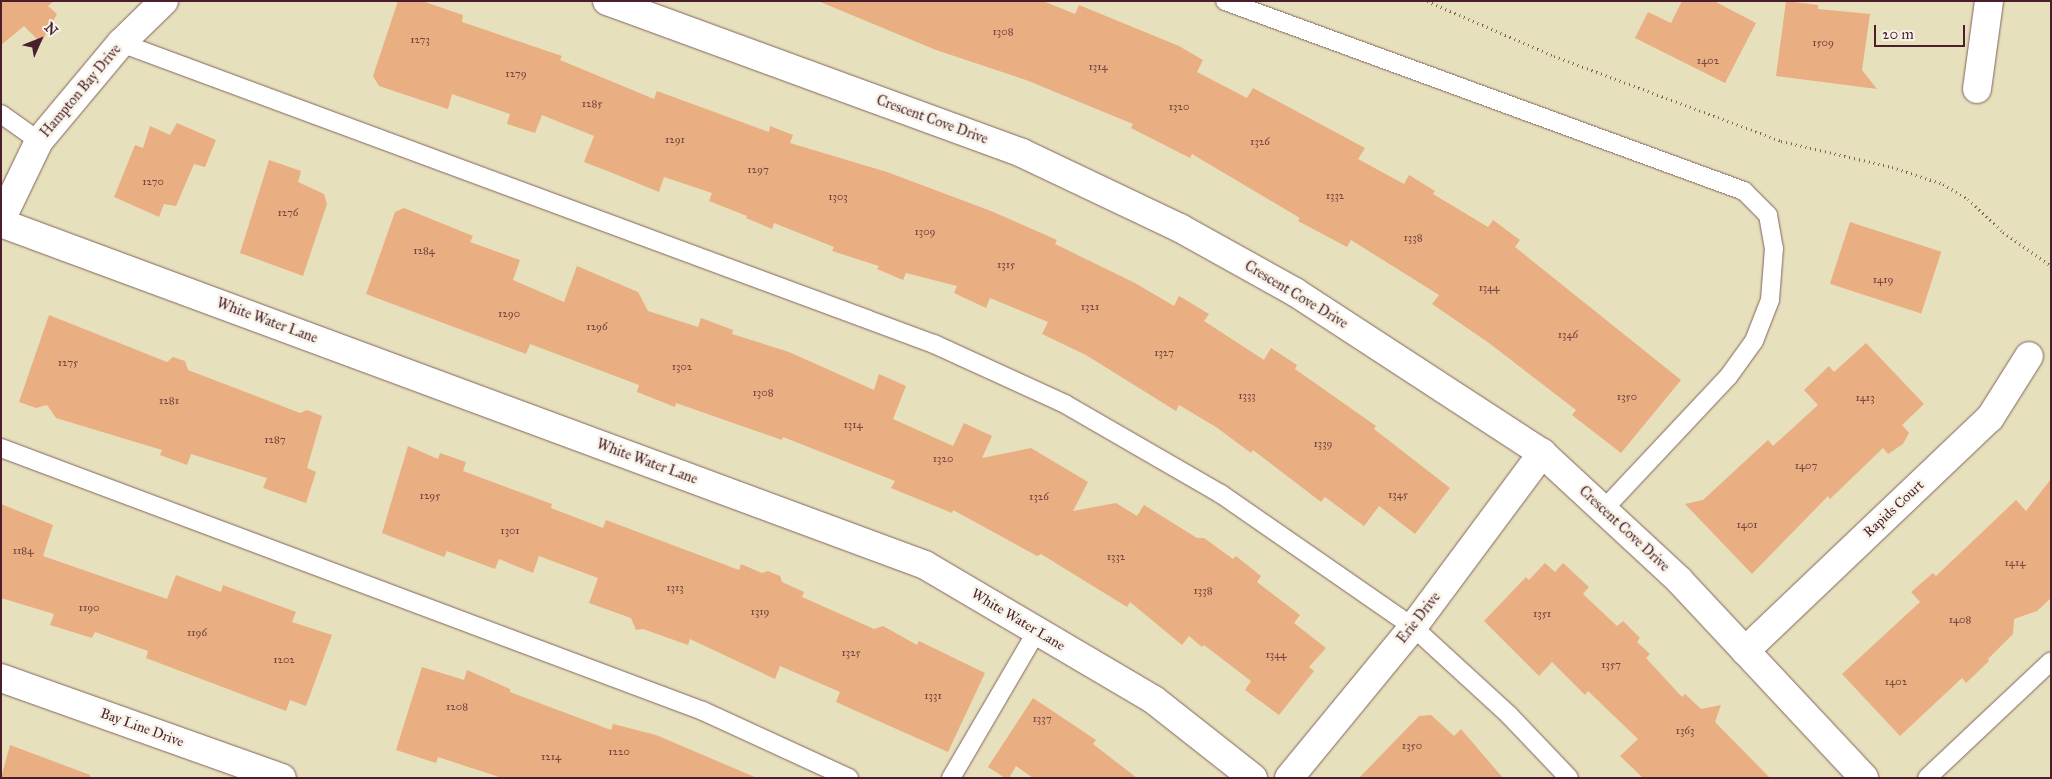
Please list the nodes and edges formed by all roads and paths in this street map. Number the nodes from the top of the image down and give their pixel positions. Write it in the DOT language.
graph roads {
  1 [pos="164,1"];
  2 [pos="608,1"];
  3 [pos="1225,1"];
  4 [pos="1427,1"];
  5 [pos="1990,1"];
  6 [pos="121,43"];
  7 [pos="1977,89"];
  8 [pos="1,114"];
  9 [pos="39,141"];
  10 [pos="1,222"];
  11 [pos="2051,266"];
  12 [pos="2029,356"];
  13 [pos="1,448"];
  14 [pos="1542,452"];
  15 [pos="1604,510"];
  16 [pos="1413,627"];
  17 [pos="1037,631"];
  18 [pos="1745,651"];
  19 [pos="2051,661"];
  20 [pos="1,678"];
  21 [pos="282,778"];
  22 [pos="849,778"];
  23 [pos="951,778"];
  24 [pos="1253,778"];
  25 [pos="1289,778"];
  26 [pos="1569,778"];
  27 [pos="1864,778"];
  28 [pos="1927,778"];
  1 -- 6 [label="street, Hampton Bay Drive"];
  2 -- 14 [label="street, Crescent Cove Drive"];
  3 -- 15 [label="lane"];
  4 -- 11 [label="path"];
  5 -- 7 [label="street"];
  6 -- 9 [label="street, Hampton Bay Drive"];
  6 -- 16 [label="lane"];
  8 -- 9 [label="lane"];
  9 -- 10 [label="street, Hampton Bay Drive"];
  10 -- 17 [label="street, White Water Lane"];
  12 -- 18 [label="street, Rapids Court"];
  13 -- 22 [label="lane"];
  14 -- 15 [label="street, Crescent Cove Drive"];
  14 -- 16 [label="street, Erie Drive"];
  15 -- 18 [label="street, Crescent Cove Drive"];
  16 -- 25 [label="street, Erie Drive"];
  16 -- 26 [label="lane"];
  17 -- 23 [label="lane"];
  17 -- 24 [label="street, White Water Lane"];
  18 -- 27 [label="street, Crescent Cove Drive"];
  19 -- 28 [label="lane"];
  20 -- 21 [label="street, Bay Line Drive"];
}
